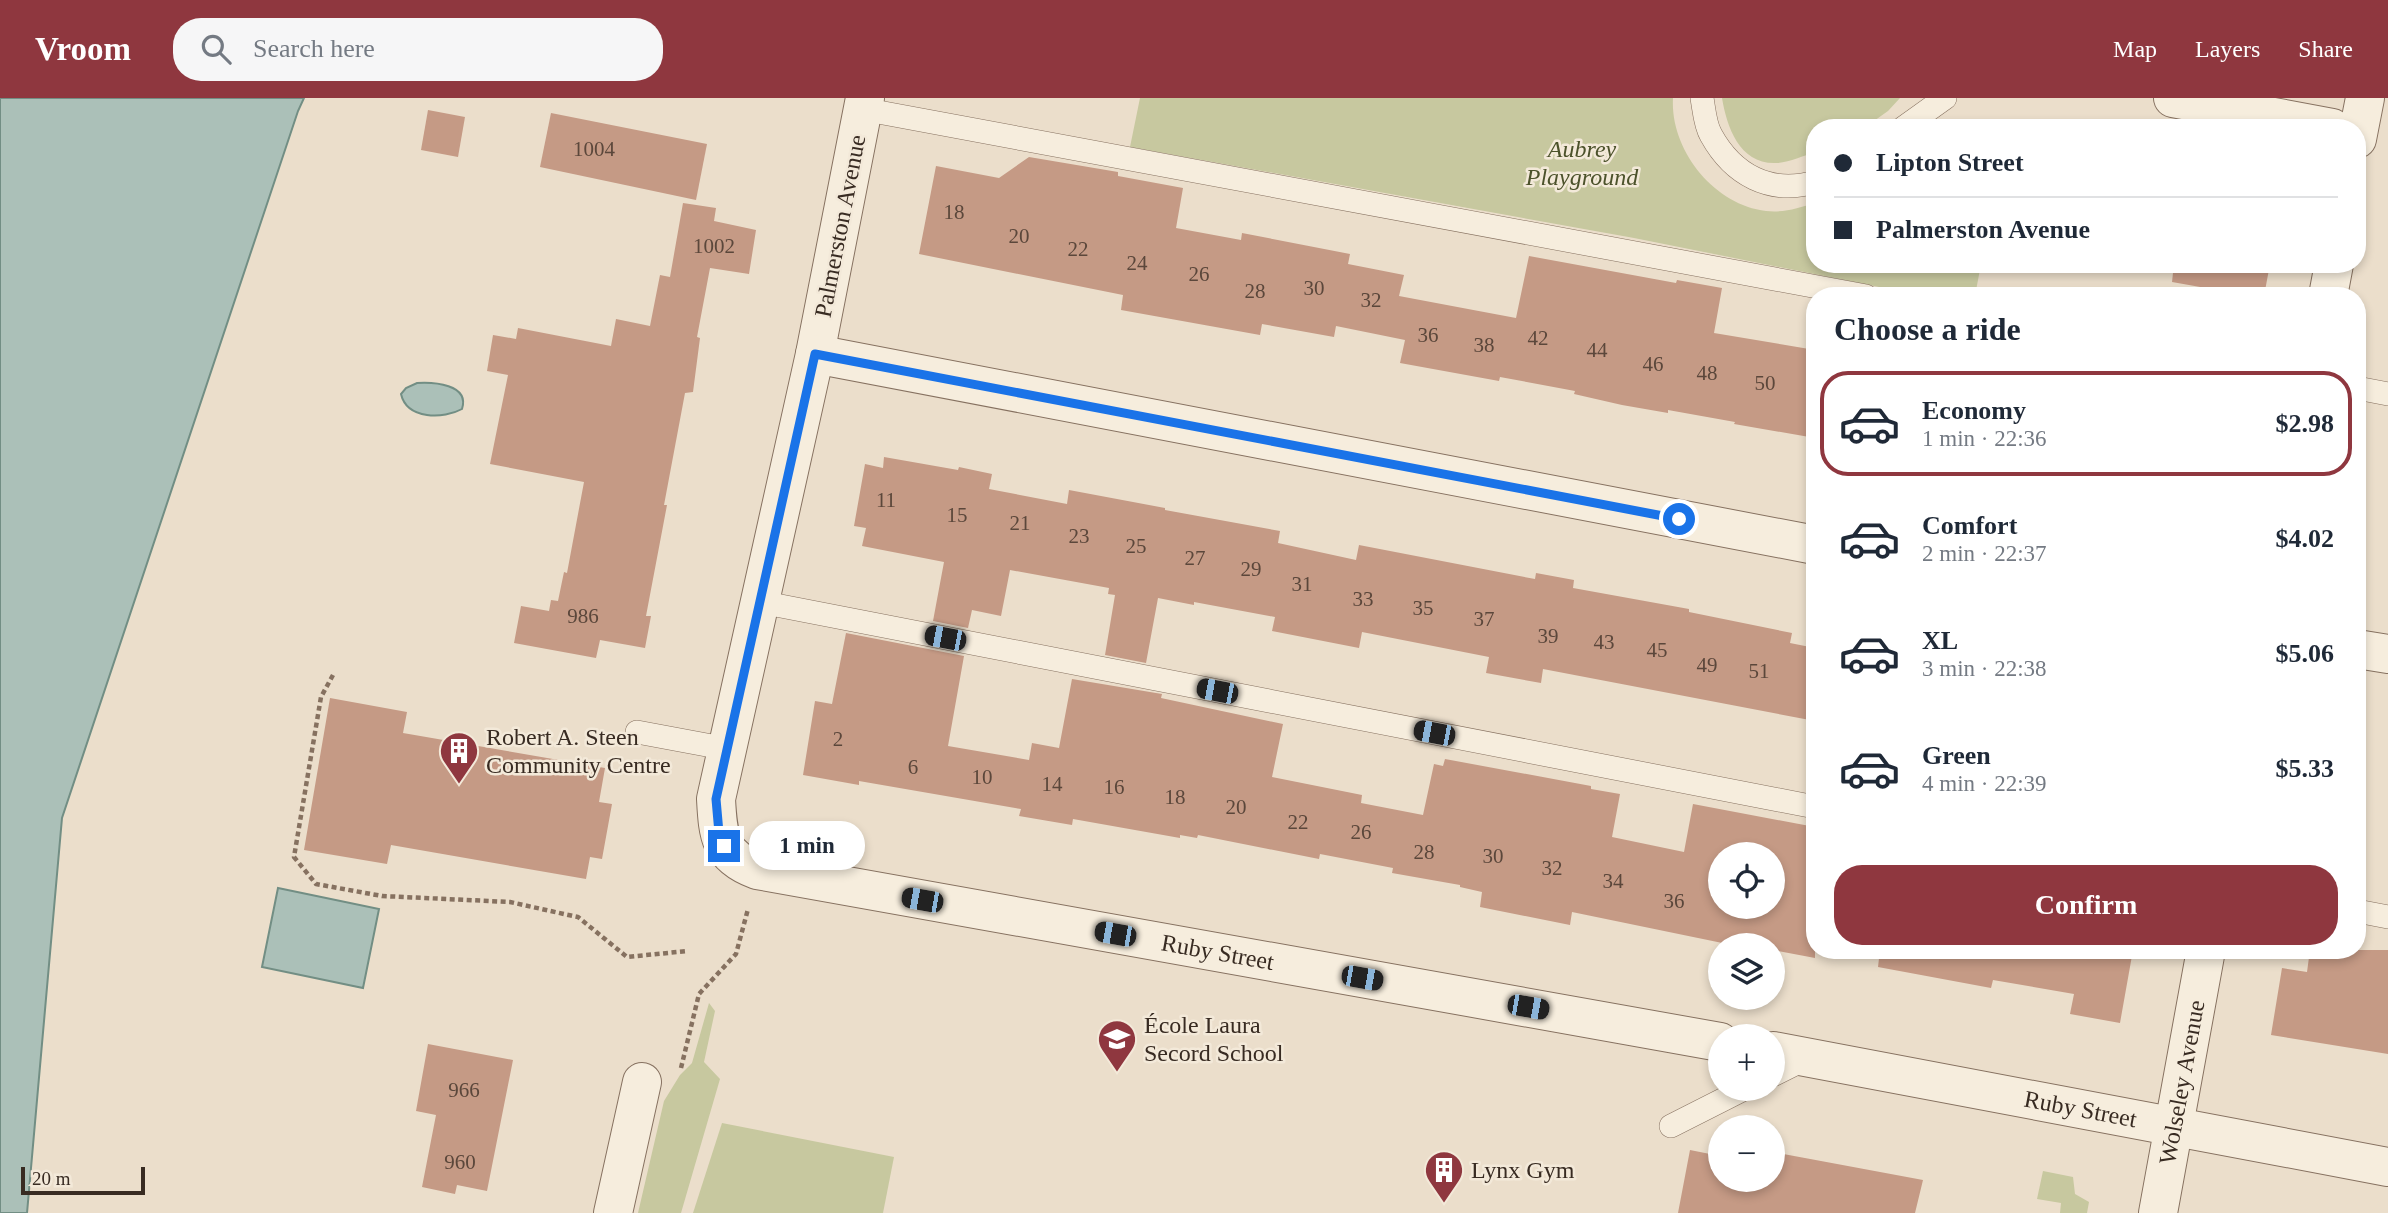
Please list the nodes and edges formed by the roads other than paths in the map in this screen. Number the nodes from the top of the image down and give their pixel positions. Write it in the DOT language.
graph roads {
  1 [pos="1702,98"];
  2 [pos="1945,98"];
  3 [pos="2173,98"];
  4 [pos="864,103"];
  5 [pos="1916,119"];
  6 [pos="2304,119"];
  7 [pos="1806,184"];
  8 [pos="1819,287"];
  9 [pos="815,354"];
  10 [pos="2366,390"];
  11 [pos="2388,394"];
  12 [pos="1806,543"];
  13 [pos="760,602"];
  14 [pos="2366,650"];
  15 [pos="2388,654"];
  16 [pos="637,732"];
  17 [pos="727,749"];
  18 [pos="1806,805"];
  19 [pos="724,846"];
  20 [pos="2366,913"];
  21 [pos="2388,917"];
  22 [pos="2204,959"];
  23 [pos="1708,1040"];
  24 [pos="1791,1054"];
  25 [pos="642,1082"];
  26 [pos="1720,1101"];
  27 [pos="1671,1126"];
  28 [pos="2174,1126"];
  29 [pos="2388,1167"];
  30 [pos="613,1213"];
  31 [pos="2158,1213"];
  1 -- 7 [label="lane"];
  2 -- 5 [label="lane"];
  3 -- 6 [label="street"];
  4 -- 8 [label="lane"];
  4 -- 9 [label="street, Palmerston Avenue"];
  9 -- 12 [label="street"];
  9 -- 13 [label="street, Palmerston Avenue"];
  10 -- 11 [label="lane"];
  13 -- 17 [label="street, Palmerston Avenue"];
  13 -- 18 [label="lane"];
  14 -- 15 [label="street"];
  16 -- 17 [label="lane"];
  17 -- 19 [label="street, Palmerston Avenue"];
  19 -- 23 [label="street, Ruby Street"];
  20 -- 21 [label="lane"];
  22 -- 28 [label="street, Wolseley Avenue"];
  24 -- 28 [label="street, Ruby Street"];
  25 -- 30 [label="street"];
  26 -- 27 [label="lane"];
  28 -- 29 [label="street, Ruby Street"];
  28 -- 31 [label="street, Wolseley Avenue"];
}
